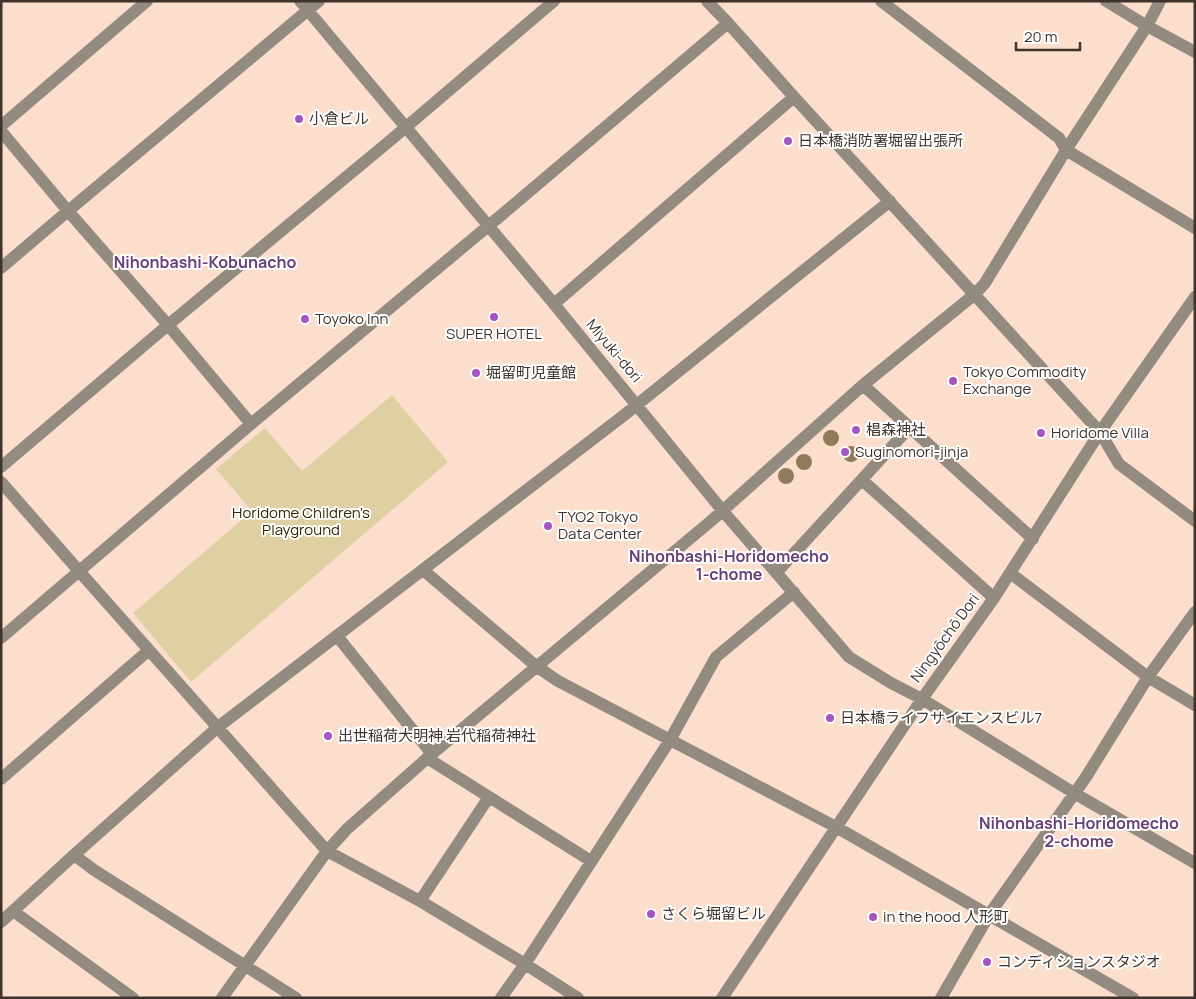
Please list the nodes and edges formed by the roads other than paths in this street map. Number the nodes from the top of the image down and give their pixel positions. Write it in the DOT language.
graph roads {
  1 [pos="147,1"];
  2 [pos="319,1"];
  3 [pos="554,1"];
  4 [pos="707,1"];
  5 [pos="881,1"];
  6 [pos="1106,1"];
  7 [pos="1160,1"];
  8 [pos="304,6"];
  9 [pos="728,23"];
  10 [pos="1147,26"];
  11 [pos="1195,52"];
  12 [pos="794,97"];
  13 [pos="1,126"];
  14 [pos="406,127"];
  15 [pos="1,131"];
  16 [pos="1066,150"];
  17 [pos="890,201"];
  18 [pos="68,211"];
  19 [pos="488,226"];
  20 [pos="1195,228"];
  21 [pos="1,268"];
  22 [pos="975,294"];
  23 [pos="1195,297"];
  24 [pos="554,304"];
  25 [pos="168,325"];
  26 [pos="863,385"];
  27 [pos="636,404"];
  28 [pos="251,424"];
  29 [pos="910,427"];
  30 [pos="1100,432"];
  31 [pos="1,467"];
  32 [pos="862,480"];
  33 [pos="1,482"];
  34 [pos="722,510"];
  35 [pos="1195,521"];
  36 [pos="1033,539"];
  37 [pos="423,570"];
  38 [pos="79,571"];
  39 [pos="776,573"];
  40 [pos="1010,573"];
  41 [pos="794,592"];
  42 [pos="994,598"];
  43 [pos="1195,612"];
  44 [pos="337,636"];
  45 [pos="1,638"];
  46 [pos="148,650"];
  47 [pos="536,666"];
  48 [pos="1148,677"];
  49 [pos="922,699"];
  50 [pos="1195,705"];
  51 [pos="218,727"];
  52 [pos="670,740"];
  53 [pos="430,756"];
  54 [pos="1,779"];
  55 [pos="1074,793"];
  56 [pos="488,797"];
  57 [pos="836,827"];
  58 [pos="327,851"];
  59 [pos="74,855"];
  60 [pos="591,861"];
  61 [pos="1195,863"];
  62 [pos="420,901"];
  63 [pos="13,911"];
  64 [pos="990,915"];
  65 [pos="1,922"];
  66 [pos="525,964"];
  67 [pos="245,966"];
  68 [pos="132,998"];
  69 [pos="222,998"];
  70 [pos="296,998"];
  71 [pos="501,998"];
  72 [pos="578,998"];
  73 [pos="722,998"];
  74 [pos="941,998"];
  75 [pos="1134,998"];
  1 -- 13 [label="street"];
  2 -- 8 [label="street"];
  3 -- 14 [label="street"];
  4 -- 9 [label="street"];
  5 -- 16 [label="street"];
  6 -- 10 [label="street"];
  7 -- 10 [label="street"];
  8 -- 14 [label="street, Miyuki-dori"];
  8 -- 18 [label="street"];
  9 -- 12 [label="street"];
  9 -- 19 [label="street"];
  10 -- 11 [label="street"];
  10 -- 16 [label="street"];
  12 -- 17 [label="street"];
  12 -- 24 [label="street"];
  14 -- 19 [label="street, Miyuki-dori"];
  14 -- 25 [label="street"];
  15 -- 18 [label="street"];
  16 -- 20 [label="street"];
  16 -- 22 [label="street"];
  17 -- 22 [label="street"];
  17 -- 27 [label="street"];
  18 -- 21 [label="street"];
  18 -- 25 [label="street"];
  19 -- 24 [label="street, Miyuki-dori"];
  19 -- 28 [label="street"];
  22 -- 26 [label="street"];
  22 -- 30 [label="street"];
  23 -- 30 [label="street, Ningyōchō Dori"];
  24 -- 27 [label="street, Miyuki-dori"];
  25 -- 28 [label="street"];
  25 -- 31 [label="street"];
  26 -- 29 [label="street"];
  26 -- 34 [label="street"];
  27 -- 34 [label="street, Miyuki-dori"];
  27 -- 37 [label="street"];
  28 -- 38 [label="street"];
  29 -- 32 [label="street"];
  29 -- 36 [label="street"];
  30 -- 35 [label="street"];
  30 -- 36 [label="street, Ningyōchō Dori"];
  32 -- 39 [label="street"];
  32 -- 42 [label="street"];
  33 -- 38 [label="street"];
  34 -- 39 [label="street, Miyuki-dori"];
  34 -- 47 [label="street"];
  36 -- 40 [label="street, Ningyōchō Dori"];
  37 -- 44 [label="street"];
  37 -- 47 [label="street"];
  38 -- 45 [label="street"];
  38 -- 46 [label="street"];
  39 -- 41 [label="street, Miyuki-dori"];
  40 -- 42 [label="street, Ningyōchō Dori"];
  40 -- 48 [label="street"];
  41 -- 49 [label="street, Miyuki-dori"];
  41 -- 52 [label="street"];
  42 -- 49 [label="street, Ningyōchō Dori"];
  43 -- 48 [label="street"];
  44 -- 51 [label="street"];
  44 -- 53 [label="street"];
  46 -- 51 [label="street"];
  46 -- 54 [label="street"];
  47 -- 52 [label="street"];
  47 -- 53 [label="street"];
  48 -- 50 [label="street"];
  48 -- 55 [label="street"];
  49 -- 55 [label="street, Miyuki-dori"];
  49 -- 57 [label="street, Ningyōchō Dori"];
  51 -- 58 [label="street"];
  51 -- 59 [label="street"];
  52 -- 57 [label="street"];
  52 -- 60 [label="street"];
  53 -- 56 [label="street"];
  53 -- 58 [label="street"];
  55 -- 61 [label="street, Miyuki-dori"];
  55 -- 64 [label="street"];
  56 -- 60 [label="street"];
  56 -- 62 [label="street"];
  57 -- 64 [label="street"];
  57 -- 73 [label="street, Ningyōchō Dori"];
  58 -- 62 [label="street"];
  58 -- 67 [label="street"];
  59 -- 63 [label="street"];
  59 -- 67 [label="street"];
  60 -- 66 [label="street"];
  62 -- 66 [label="street"];
  63 -- 65 [label="street"];
  63 -- 68 [label="street"];
  64 -- 74 [label="street"];
  64 -- 75 [label="street"];
  66 -- 71 [label="street"];
  66 -- 72 [label="street"];
  67 -- 69 [label="street"];
  67 -- 70 [label="street"];
}
